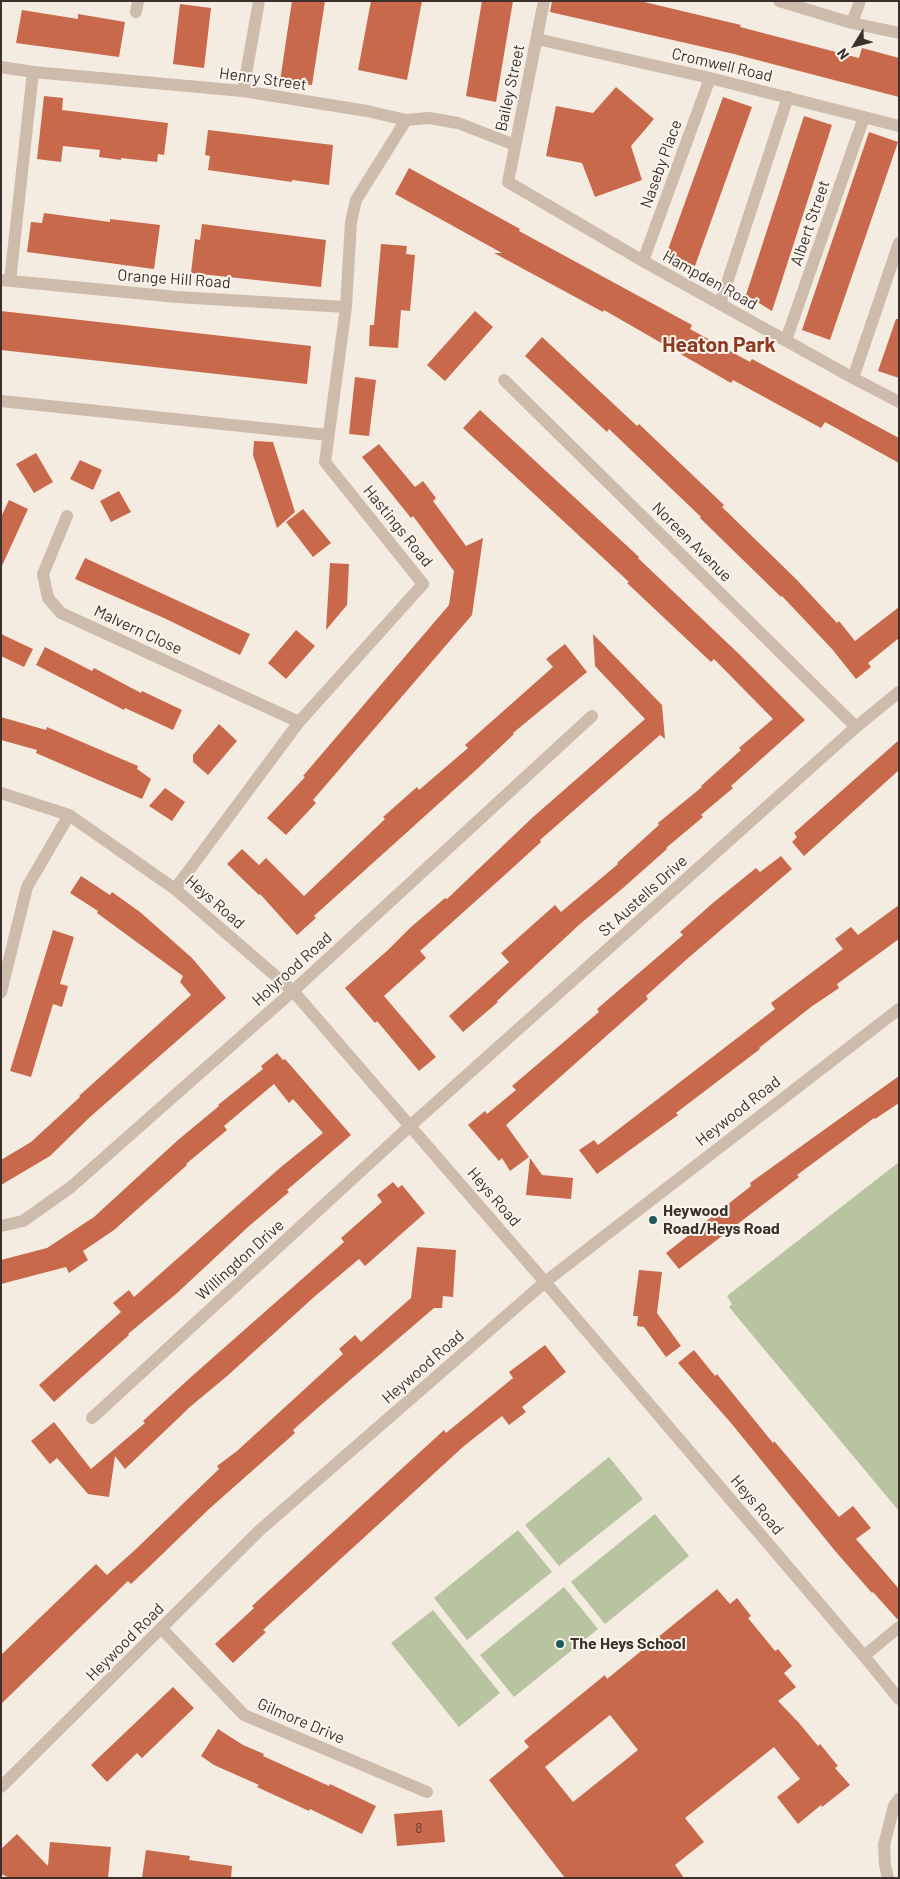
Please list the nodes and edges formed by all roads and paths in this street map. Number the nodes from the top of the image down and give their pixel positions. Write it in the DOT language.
graph roads {
  1 [pos="259,1"];
  2 [pos="544,1"];
  3 [pos="779,1"];
  4 [pos="860,1"];
  5 [pos="852,23"];
  6 [pos="899,33"];
  7 [pos="537,39"];
  8 [pos="1,67"];
  9 [pos="33,72"];
  10 [pos="710,78"];
  11 [pos="243,92"];
  12 [pos="788,98"];
  13 [pos="864,117"];
  14 [pos="406,120"];
  15 [pos="899,126"];
  16 [pos="515,145"];
  17 [pos="508,182"];
  18 [pos="899,243"];
  19 [pos="643,261"];
  20 [pos="5,281"];
  21 [pos="720,304"];
  22 [pos="346,307"];
  23 [pos="786,340"];
  24 [pos="853,378"];
  25 [pos="504,380"];
  26 [pos="1,401"];
  27 [pos="899,402"];
  28 [pos="328,435"];
  29 [pos="67,516"];
  30 [pos="899,692"];
  31 [pos="592,716"];
  32 [pos="298,722"];
  33 [pos="856,727"];
  34 [pos="1,793"];
  35 [pos="69,815"];
  36 [pos="175,889"];
  37 [pos="293,991"];
  38 [pos="1,992"];
  39 [pos="899,1009"];
  40 [pos="410,1126"];
  41 [pos="1,1226"];
  42 [pos="545,1282"];
  43 [pos="92,1418"];
  44 [pos="899,1627"];
  45 [pos="162,1629"];
  46 [pos="864,1656"];
  47 [pos="899,1699"];
  48 [pos="1,1787"];
  49 [pos="427,1792"];
  50 [pos="899,1799"];
  51 [pos="888,1878"];
  1 -- 11 [label="street"];
  2 -- 7 [label="street, Bailey Street"];
  3 -- 5 [label="street"];
  4 -- 5 [label="street"];
  5 -- 6 [label="street"];
  7 -- 10 [label="street, Cromwell Road"];
  7 -- 16 [label="street, Bailey Street"];
  8 -- 9 [label="street, Henry Street"];
  9 -- 11 [label="street, Henry Street"];
  9 -- 20 [label="street"];
  10 -- 12 [label="street, Cromwell Road"];
  10 -- 19 [label="street, Naseby Place"];
  11 -- 14 [label="street, Henry Street"];
  12 -- 13 [label="street, Cromwell Road"];
  12 -- 21 [label="street"];
  13 -- 15 [label="street, Cromwell Road"];
  13 -- 23 [label="street, Albert Street"];
  14 -- 16 [label="street, Henry Street"];
  14 -- 22 [label="street, Hastings Road"];
  16 -- 17 [label="street, Bailey Street"];
  17 -- 19 [label="street, Hampden Road"];
  18 -- 24 [label="street"];
  19 -- 21 [label="street, Hampden Road"];
  20 -- 22 [label="street, Orange Hill Road"];
  21 -- 23 [label="street, Hampden Road"];
  22 -- 28 [label="street, Hastings Road"];
  23 -- 24 [label="street, Hampden Road"];
  24 -- 27 [label="street, Hampden Road"];
  25 -- 33 [label="street, Noreen Avenue"];
  26 -- 28 [label="street"];
  28 -- 32 [label="street, Hastings Road"];
  29 -- 32 [label="street, Malvern Close"];
  30 -- 33 [label="street, St Austells Drive"];
  31 -- 37 [label="street, Holyrood Road"];
  32 -- 36 [label="street, Hastings Road"];
  33 -- 40 [label="street, St Austells Drive"];
  34 -- 35 [label="street, Heys Road"];
  35 -- 36 [label="street, Heys Road"];
  35 -- 38 [label="street"];
  36 -- 37 [label="street, Heys Road"];
  37 -- 40 [label="street, Heys Road"];
  37 -- 41 [label="street, Holyrood Road"];
  39 -- 42 [label="street, Heywood Road"];
  40 -- 42 [label="street, Heys Road"];
  40 -- 43 [label="street, Willingdon Drive"];
  42 -- 45 [label="street, Heywood Road"];
  42 -- 46 [label="street, Heys Road"];
  44 -- 46 [label="street"];
  45 -- 48 [label="street, Heywood Road"];
  45 -- 49 [label="street, Gilmore Drive"];
  46 -- 47 [label="street, Heys Road"];
  50 -- 51 [label="street"];
}
